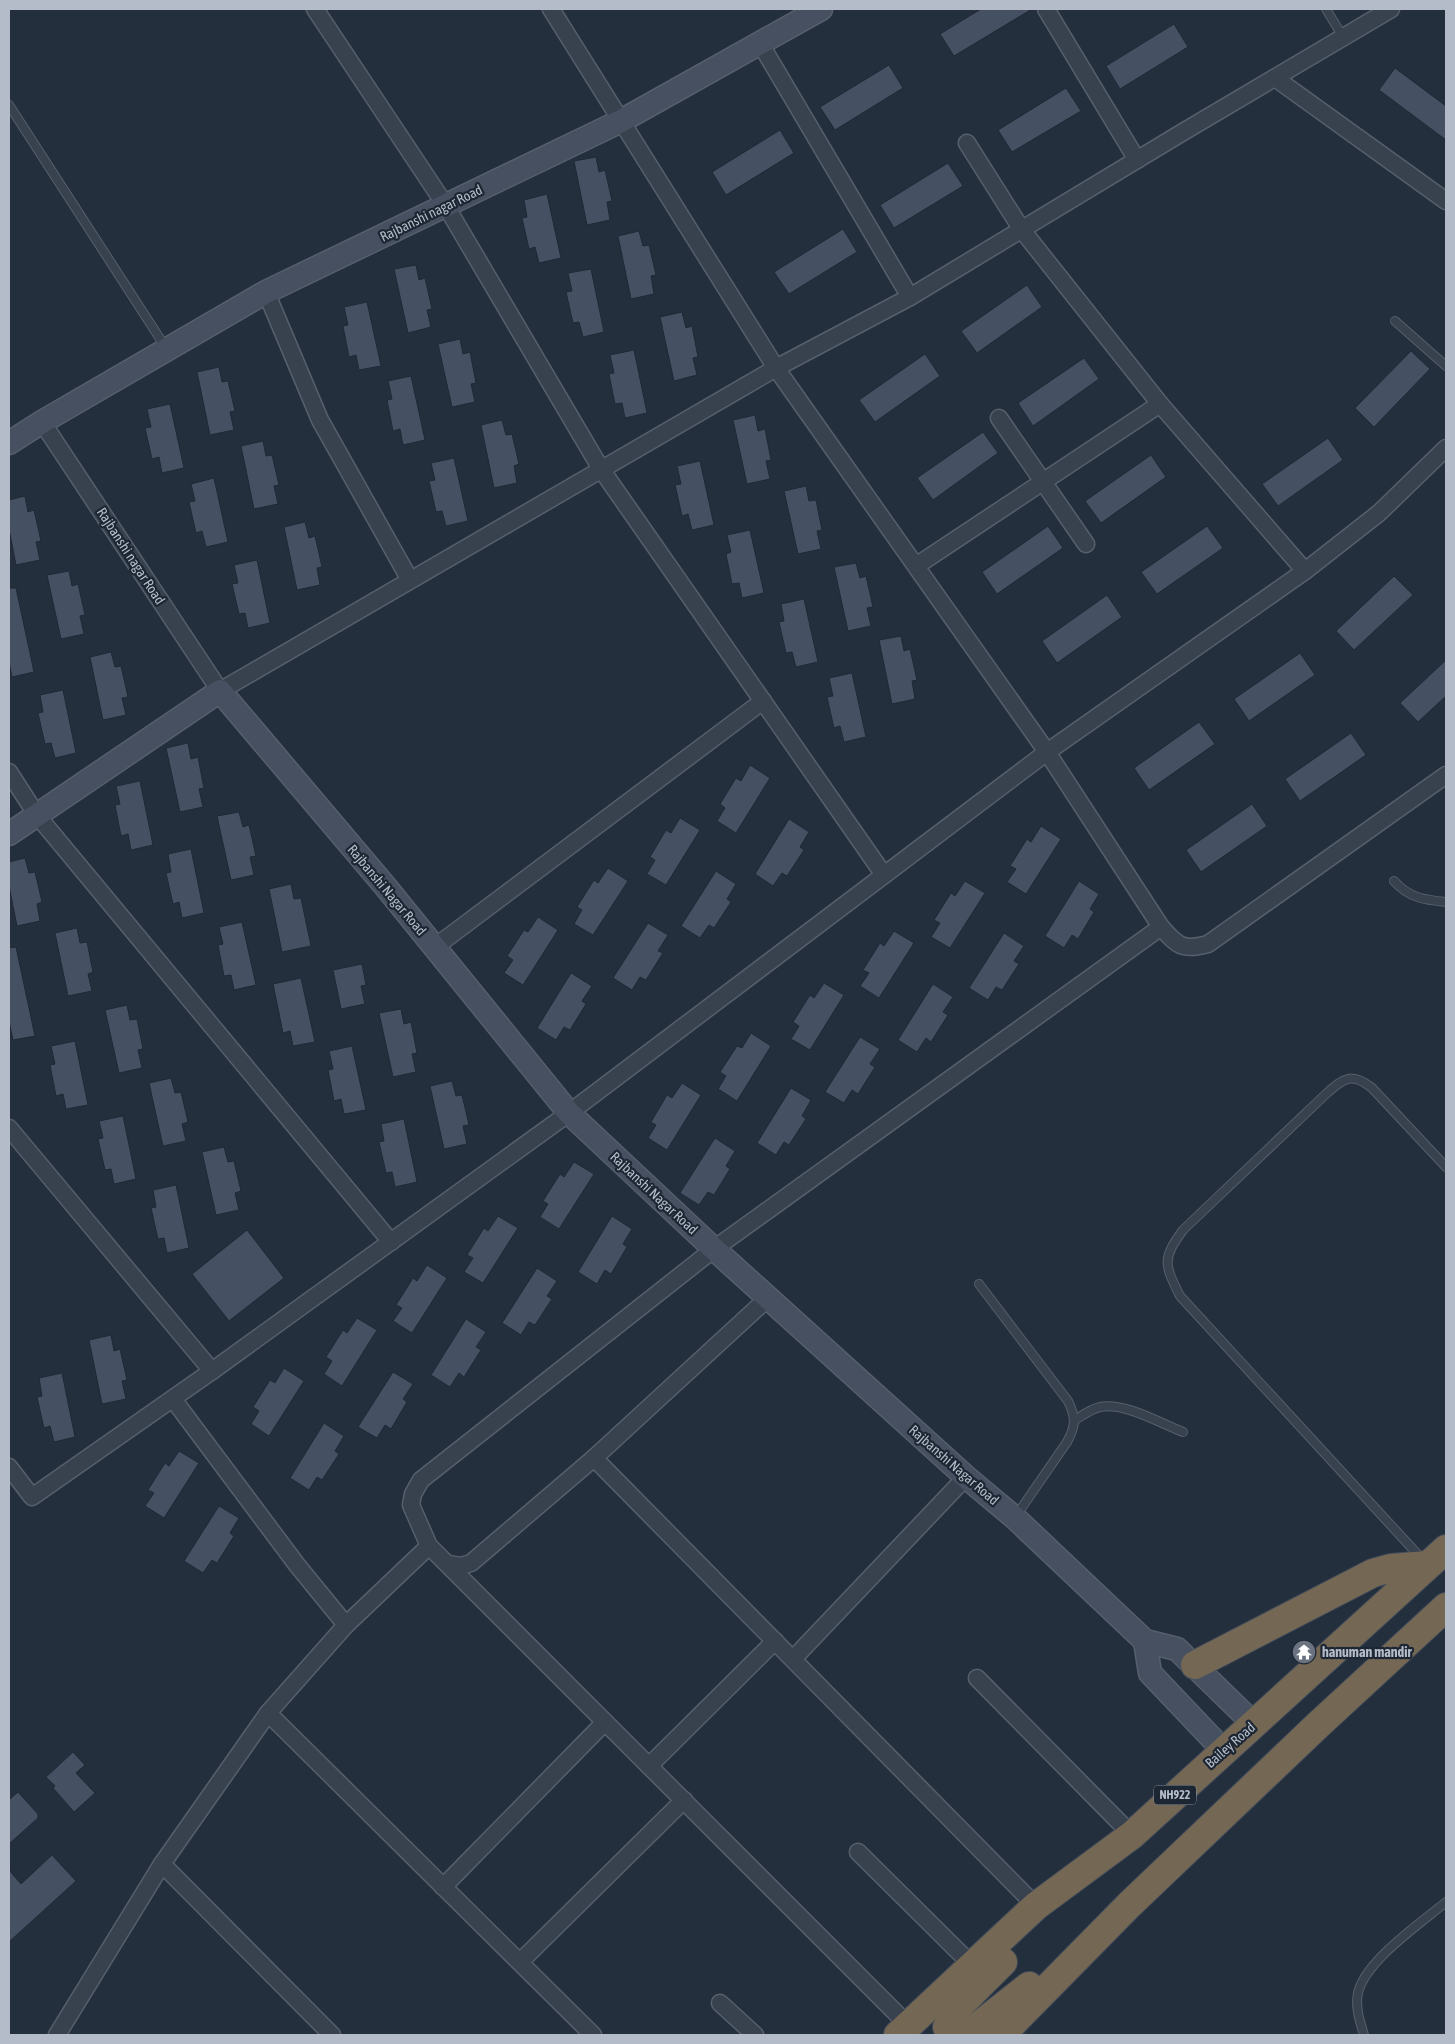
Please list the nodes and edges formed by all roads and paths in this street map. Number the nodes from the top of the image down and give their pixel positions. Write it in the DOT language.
graph roads {
  1 [pos="315,9"];
  2 [pos="551,9"];
  3 [pos="822,9"];
  4 [pos="1046,9"];
  5 [pos="1326,9"];
  6 [pos="1391,9"];
  7 [pos="1344,37"];
  8 [pos="760,43"];
  9 [pos="1275,78"];
  10 [pos="9,105"];
  11 [pos="621,121"];
  12 [pos="967,143"];
  13 [pos="1137,160"];
  14 [pos="1446,201"];
  15 [pos="446,206"];
  16 [pos="1022,230"];
  17 [pos="266,292"];
  18 [pos="910,297"];
  19 [pos="1395,321"];
  20 [pos="167,350"];
  21 [pos="1446,366"];
  22 [pos="776,368"];
  23 [pos="1160,404"];
  24 [pos="999,418"];
  25 [pos="42,422"];
  26 [pos="9,443"];
  27 [pos="1446,448"];
  28 [pos="601,469"];
  29 [pos="1042,482"];
  30 [pos="1086,544"];
  31 [pos="916,566"];
  32 [pos="1305,571"];
  33 [pos="410,580"];
  34 [pos="220,691"];
  35 [pos="763,701"];
  36 [pos="1047,752"];
  37 [pos="9,772"];
  38 [pos="1446,775"];
  39 [pos="36,814"];
  40 [pos="9,834"];
  41 [pos="884,875"];
  42 [pos="1394,881"];
  43 [pos="1446,902"];
  44 [pos="1161,927"];
  45 [pos="435,947"];
  46 [pos="569,1113"];
  47 [pos="9,1128"];
  48 [pos="1446,1167"];
  49 [pos="391,1242"];
  50 [pos="714,1249"];
  51 [pos="980,1284"];
  52 [pos="768,1298"];
  53 [pos="212,1372"];
  54 [pos="173,1399"];
  55 [pos="1075,1420"];
  56 [pos="1183,1432"];
  57 [pos="594,1458"];
  58 [pos="9,1467"];
  59 [pos="966,1477"];
  60 [pos="1015,1518"];
  61 [pos="429,1546"];
  62 [pos="1437,1557"];
  63 [pos="449,1564"];
  64 [pos="1446,1607"];
  65 [pos="346,1625"];
  66 [pos="775,1641"];
  67 [pos="1145,1641"];
  68 [pos="793,1660"];
  69 [pos="1196,1665"];
  70 [pos="978,1678"];
  71 [pos="268,1713"];
  72 [pos="605,1722"];
  73 [pos="1254,1724"];
  74 [pos="1223,1750"];
  75 [pos="650,1766"];
  76 [pos="684,1800"];
  77 [pos="1126,1840"];
  78 [pos="858,1852"];
  79 [pos="162,1864"];
  80 [pos="443,1887"];
  81 [pos="1446,1902"];
  82 [pos="1129,1905"];
  83 [pos="1036,1906"];
  84 [pos="520,1962"];
  85 [pos="973,1966"];
  86 [pos="720,2003"];
  87 [pos="903,2030"];
  88 [pos="58,2035"];
  89 [pos="332,2035"];
  90 [pos="593,2035"];
  91 [pos="755,2035"];
  92 [pos="951,2035"];
  93 [pos="967,2035"];
  94 [pos="1001,2035"];
  95 [pos="1364,2035"];
  1 -- 15 [label="street"];
  2 -- 11 [label="street"];
  3 -- 8 [label="street, Rajbanshi nagar Road"];
  4 -- 13 [label="street"];
  5 -- 7 [label="lane"];
  6 -- 7 [label="street"];
  7 -- 9 [label="street"];
  8 -- 11 [label="street, Rajbanshi nagar Road"];
  8 -- 18 [label="street"];
  9 -- 13 [label="street"];
  9 -- 14 [label="street"];
  10 -- 20 [label="lane"];
  11 -- 15 [label="street, Rajbanshi nagar Road"];
  11 -- 22 [label="street"];
  12 -- 16 [label="street"];
  13 -- 16 [label="street"];
  15 -- 17 [label="street, Rajbanshi nagar Road"];
  15 -- 28 [label="street"];
  16 -- 18 [label="street"];
  16 -- 23 [label="street"];
  17 -- 20 [label="street, Rajbanshi nagar Road"];
  17 -- 33 [label="street"];
  18 -- 22 [label="street"];
  19 -- 21 [label="lane"];
  20 -- 25 [label="street, Rajbanshi nagar Road"];
  22 -- 28 [label="street"];
  22 -- 31 [label="street"];
  23 -- 29 [label="street"];
  23 -- 32 [label="street"];
  24 -- 29 [label="street"];
  25 -- 26 [label="street, Rajbanshi nagar Road"];
  25 -- 34 [label="street, Rajbanshi nagar Road"];
  27 -- 32 [label="street"];
  28 -- 33 [label="street"];
  28 -- 35 [label="street"];
  29 -- 30 [label="street"];
  29 -- 31 [label="street"];
  31 -- 36 [label="street"];
  32 -- 36 [label="street"];
  33 -- 34 [label="street"];
  34 -- 39 [label="street"];
  34 -- 45 [label="street, Rajbanshi Nagar Road"];
  35 -- 41 [label="street"];
  35 -- 45 [label="street"];
  36 -- 41 [label="street"];
  36 -- 44 [label="street"];
  37 -- 39 [label="street"];
  38 -- 44 [label="street"];
  39 -- 40 [label="street"];
  39 -- 49 [label="street"];
  41 -- 46 [label="street"];
  42 -- 43 [label="lane"];
  44 -- 50 [label="street"];
  45 -- 46 [label="street, Rajbanshi Nagar Road"];
  46 -- 49 [label="street"];
  46 -- 50 [label="street, Rajbanshi Nagar Road"];
  47 -- 53 [label="street"];
  48 -- 62 [label="lane"];
  49 -- 53 [label="street"];
  50 -- 52 [label="street, Rajbanshi Nagar Road"];
  50 -- 61 [label="street"];
  51 -- 55 [label="lane"];
  52 -- 57 [label="street"];
  52 -- 59 [label="street, Rajbanshi Nagar Road"];
  53 -- 54 [label="street"];
  54 -- 58 [label="street"];
  54 -- 65 [label="street"];
  55 -- 56 [label="lane"];
  55 -- 60 [label="lane"];
  57 -- 63 [label="street"];
  57 -- 66 [label="street"];
  59 -- 60 [label="street, Rajbanshi Nagar Road"];
  59 -- 68 [label="street"];
  60 -- 67 [label="street, Rajbanshi Nagar Road"];
  61 -- 63 [label="street"];
  61 -- 65 [label="street"];
  62 -- 69 [label="highway"];
  62 -- 73 [label="highway, Bailey Road / NH922"];
  63 -- 72 [label="street"];
  64 -- 82 [label="highway"];
  65 -- 71 [label="street"];
  66 -- 68 [label="street"];
  66 -- 75 [label="street"];
  67 -- 69 [label="street, Rajbanshi Nagar Road"];
  67 -- 74 [label="street"];
  68 -- 83 [label="street"];
  69 -- 73 [label="street, Rajbanshi Nagar Road"];
  70 -- 77 [label="street"];
  71 -- 79 [label="street"];
  71 -- 80 [label="street"];
  72 -- 75 [label="street"];
  72 -- 80 [label="street"];
  73 -- 74 [label="highway, Bailey Road / NH922"];
  74 -- 77 [label="highway, Bailey Road / NH922"];
  75 -- 76 [label="street"];
  76 -- 84 [label="street"];
  76 -- 87 [label="street"];
  77 -- 83 [label="highway, Bailey Road / NH922"];
  77 -- 92 [label="highway"];
  78 -- 85 [label="street"];
  79 -- 88 [label="street"];
  79 -- 89 [label="street"];
  80 -- 84 [label="street"];
  81 -- 95 [label="lane"];
  82 -- 93 [label="highway"];
  82 -- 94 [label="highway"];
  83 -- 85 [label="highway, Bailey Road / NH922"];
  84 -- 90 [label="street"];
  85 -- 87 [label="highway, Bailey Road / NH922"];
  86 -- 91 [label="street"];
}
